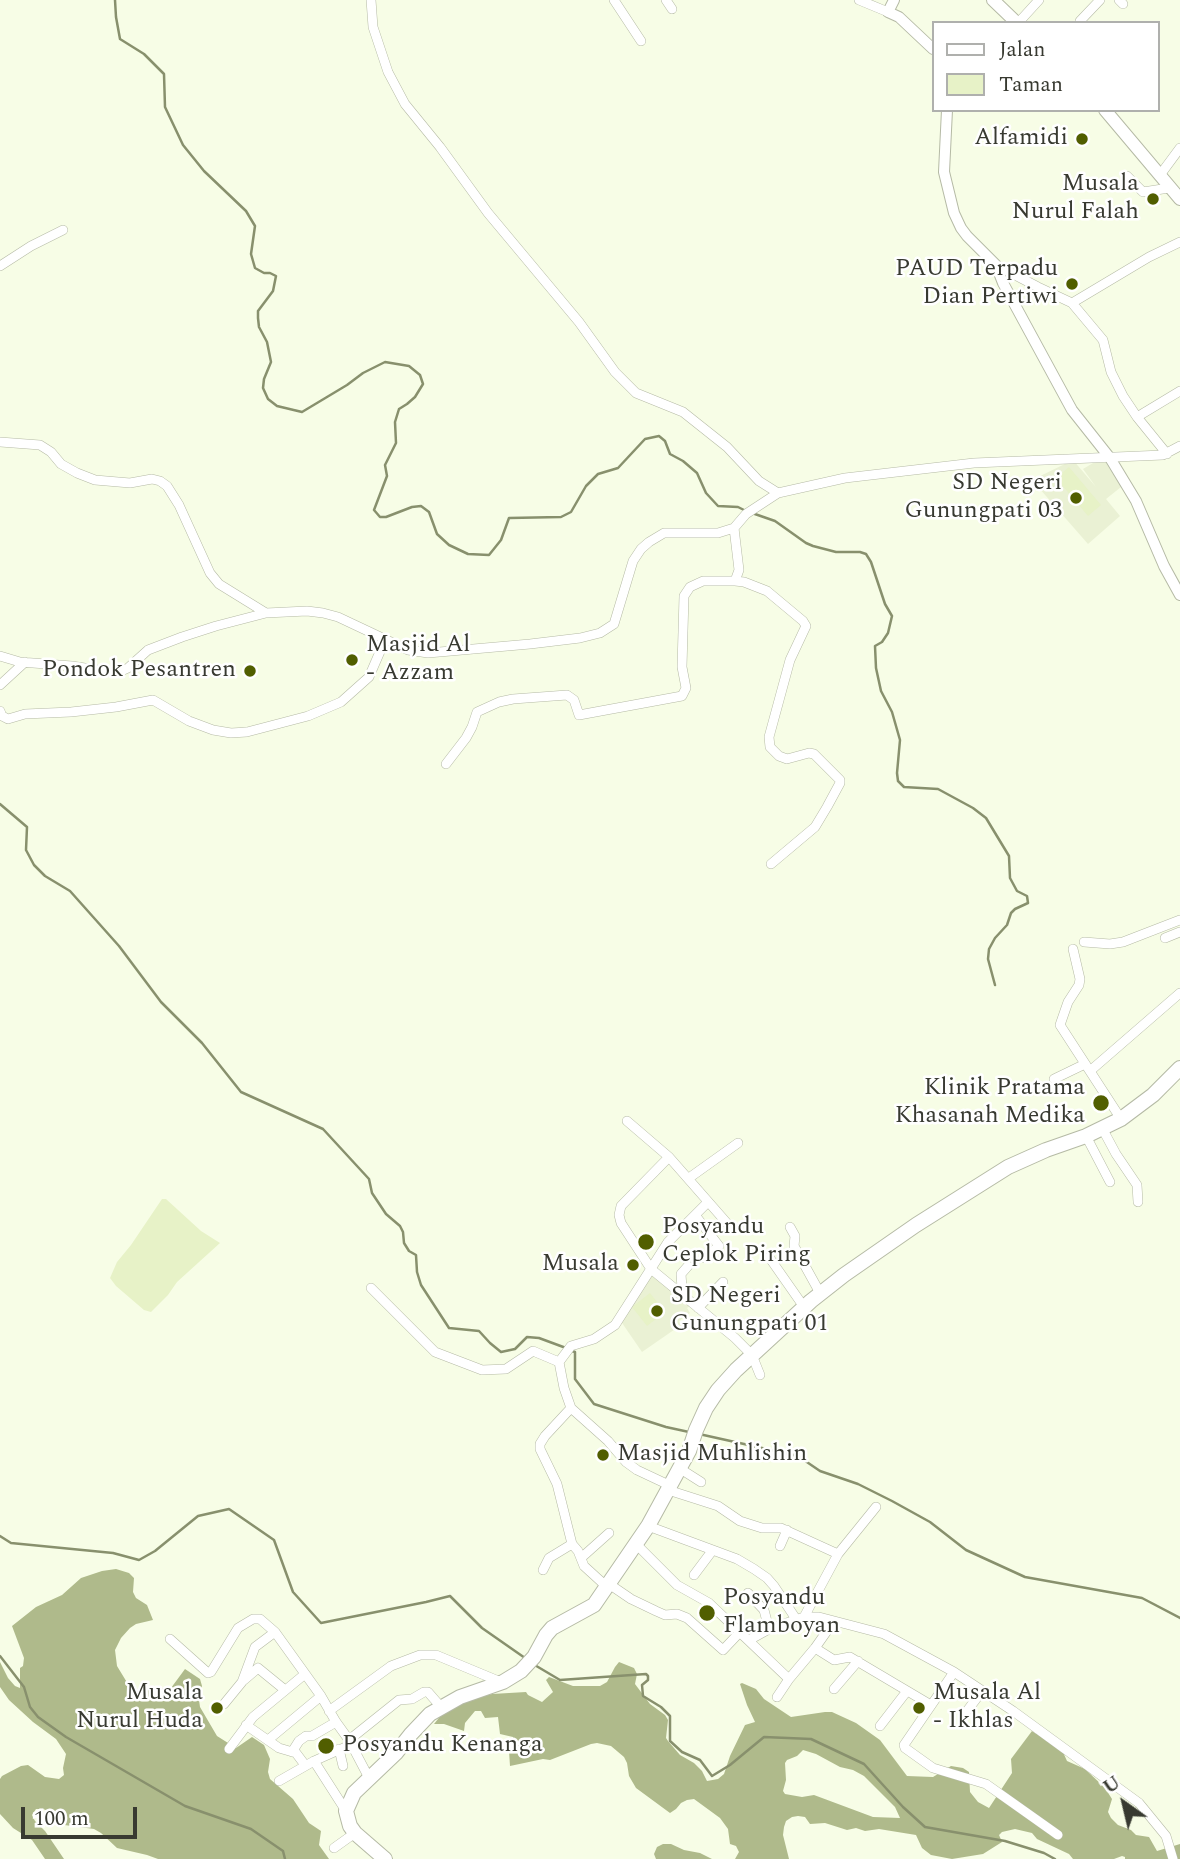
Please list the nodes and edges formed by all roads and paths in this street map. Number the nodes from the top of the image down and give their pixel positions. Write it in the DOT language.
graph roads {
  1 [pos="371,0"];
  2 [pos="615,0"];
  3 [pos="859,0"];
  4 [pos="894,0"];
  5 [pos="993,0"];
  6 [pos="1039,0"];
  7 [pos="1100,0"];
  8 [pos="888,12"];
  9 [pos="1015,21"];
  10 [pos="1019,21"];
  11 [pos="1081,21"];
  12 [pos="641,41"];
  13 [pos="932,48"];
  14 [pos="947,112"];
  15 [pos="1107,112"];
  16 [pos="1180,148"];
  17 [pos="1160,175"];
  18 [pos="1127,176"];
  19 [pos="1169,188"];
  20 [pos="1180,199"];
  21 [pos="63,230"];
  22 [pos="1180,242"];
  23 [pos="996,265"];
  24 [pos="0,266"];
  25 [pos="1072,303"];
  26 [pos="1180,391"];
  27 [pos="1137,417"];
  28 [pos="0,442"];
  29 [pos="1180,446"];
  30 [pos="1167,454"];
  31 [pos="1110,458"];
  32 [pos="778,493"];
  33 [pos="734,528"];
  34 [pos="735,581"];
  35 [pos="1180,596"];
  36 [pos="266,613"];
  37 [pos="385,640"];
  38 [pos="0,656"];
  39 [pos="25,662"];
  40 [pos="0,685"];
  41 [pos="0,711"];
  42 [pos="446,764"];
  43 [pos="771,864"];
  44 [pos="1180,920"];
  45 [pos="1180,932"];
  46 [pos="1165,938"];
  47 [pos="1084,942"];
  48 [pos="1073,949"];
  49 [pos="1180,993"];
  50 [pos="1087,1068"];
  51 [pos="1180,1068"];
  52 [pos="1054,1079"];
  53 [pos="1121,1119"];
  54 [pos="626,1121"];
  55 [pos="1102,1128"];
  56 [pos="1086,1136"];
  57 [pos="738,1143"];
  58 [pos="669,1157"];
  59 [pos="689,1178"];
  60 [pos="1110,1182"];
  61 [pos="708,1202"];
  62 [pos="1138,1202"];
  63 [pos="695,1214"];
  64 [pos="790,1227"];
  65 [pos="733,1230"];
  66 [pos="769,1257"];
  67 [pos="705,1258"];
  68 [pos="688,1266"];
  69 [pos="651,1269"];
  70 [pos="723,1282"];
  71 [pos="371,1288"];
  72 [pos="679,1292"];
  73 [pos="820,1293"];
  74 [pos="804,1307"];
  75 [pos="698,1308"];
  76 [pos="752,1355"];
  77 [pos="559,1362"];
  78 [pos="761,1375"];
  79 [pos="571,1408"];
  80 [pos="679,1468"];
  81 [pos="701,1482"];
  82 [pos="669,1488"];
  83 [pos="876,1507"];
  84 [pos="648,1526"];
  85 [pos="787,1530"];
  86 [pos="608,1532"];
  87 [pos="572,1544"];
  88 [pos="636,1544"];
  89 [pos="780,1546"];
  90 [pos="712,1551"];
  91 [pos="838,1554"];
  92 [pos="581,1558"];
  93 [pos="543,1570"];
  94 [pos="694,1575"];
  95 [pos="608,1586"];
  96 [pos="748,1593"];
  97 [pos="800,1618"];
  98 [pos="834,1621"];
  99 [pos="769,1629"];
  100 [pos="275,1632"];
  101 [pos="740,1632"];
  102 [pos="170,1639"];
  103 [pos="749,1640"];
  104 [pos="815,1648"];
  105 [pos="858,1661"];
  106 [pos="954,1672"];
  107 [pos="305,1674"];
  108 [pos="789,1679"];
  109 [pos="242,1682"];
  110 [pos="503,1682"];
  111 [pos="834,1689"];
  112 [pos="285,1690"];
  113 [pos="907,1691"];
  114 [pos="982,1691"];
  115 [pos="321,1696"];
  116 [pos="777,1697"];
  117 [pos="224,1703"];
  118 [pos="931,1705"];
  119 [pos="441,1707"];
  120 [pos="329,1711"];
  121 [pos="964,1715"];
  122 [pos="336,1722"];
  123 [pos="246,1725"];
  124 [pos="880,1726"];
  125 [pos="268,1740"];
  126 [pos="349,1743"];
  127 [pos="229,1749"];
  128 [pos="339,1749"];
  129 [pos="292,1752"];
  130 [pos="310,1763"];
  131 [pos="343,1766"];
  132 [pos="369,1778"];
  133 [pos="279,1780"];
  134 [pos="345,1811"];
  135 [pos="355,1833"];
  136 [pos="1058,1835"];
  137 [pos="334,1848"];
  138 [pos="385,1859"];
  139 [pos="1173,1859"];
  1 -- 32 [label="street"];
  2 -- 12 [label="street"];
  3 -- 8 [label="street"];
  4 -- 8 [label="street"];
  5 -- 9 [label="main road"];
  6 -- 10 [label="street"];
  7 -- 11 [label="street"];
  8 -- 13 [label="street"];
  14 -- 23 [label="street"];
  15 -- 17 [label="main road"];
  16 -- 17 [label="street"];
  17 -- 19 [label="main road"];
  18 -- 19 [label="street"];
  19 -- 20 [label="main road"];
  21 -- 24 [label="street"];
  22 -- 25 [label="street"];
  23 -- 25 [label="street"];
  23 -- 31 [label="street"];
  25 -- 27 [label="street"];
  26 -- 27 [label="street"];
  27 -- 30 [label="street"];
  28 -- 36 [label="street"];
  29 -- 30 [label="street"];
  30 -- 31 [label="street"];
  31 -- 32 [label="street"];
  31 -- 35 [label="street"];
  32 -- 33 [label="street"];
  33 -- 34 [label="street"];
  33 -- 37 [label="street"];
  34 -- 42 [label="street"];
  34 -- 43 [label="street"];
  36 -- 37 [label="street"];
  36 -- 39 [label="street"];
  37 -- 41 [label="street"];
  38 -- 39 [label="street"];
  39 -- 40 [label="street"];
  44 -- 47 [label="street"];
  45 -- 46 [label="street"];
  48 -- 50 [label="street"];
  49 -- 50 [label="street"];
  50 -- 52 [label="street"];
  50 -- 53 [label="street"];
  51 -- 53 [label="main road"];
  53 -- 55 [label="main road"];
  54 -- 58 [label="street"];
  55 -- 56 [label="main road"];
  55 -- 62 [label="street"];
  56 -- 60 [label="street"];
  56 -- 73 [label="main road"];
  57 -- 59 [label="street"];
  58 -- 59 [label="street"];
  58 -- 69 [label="street"];
  59 -- 61 [label="street"];
  61 -- 63 [label="street"];
  61 -- 65 [label="street"];
  63 -- 67 [label="street"];
  63 -- 69 [label="street"];
  64 -- 73 [label="street"];
  66 -- 74 [label="street"];
  68 -- 72 [label="street"];
  69 -- 72 [label="street"];
  69 -- 77 [label="street"];
  70 -- 75 [label="street"];
  71 -- 77 [label="street"];
  72 -- 75 [label="street"];
  73 -- 74 [label="main road"];
  74 -- 76 [label="main road"];
  75 -- 76 [label="street"];
  76 -- 78 [label="street"];
  76 -- 80 [label="main road"];
  77 -- 79 [label="street"];
  79 -- 82 [label="street"];
  79 -- 87 [label="street"];
  80 -- 81 [label="street"];
  80 -- 82 [label="main road"];
  82 -- 84 [label="main road"];
  82 -- 85 [label="street"];
  83 -- 91 [label="street"];
  84 -- 88 [label="main road"];
  84 -- 90 [label="street"];
  85 -- 89 [label="street"];
  85 -- 91 [label="street"];
  86 -- 92 [label="street"];
  87 -- 92 [label="street"];
  87 -- 93 [label="street"];
  88 -- 95 [label="main road"];
  88 -- 101 [label="street"];
  90 -- 94 [label="street"];
  90 -- 97 [label="street"];
  91 -- 97 [label="street"];
  92 -- 95 [label="street"];
  95 -- 101 [label="street"];
  95 -- 110 [label="main road"];
  96 -- 99 [label="street"];
  97 -- 98 [label="street"];
  97 -- 99 [label="street"];
  98 -- 104 [label="street"];
  98 -- 106 [label="street"];
  99 -- 103 [label="street"];
  100 -- 102 [label="street"];
  100 -- 107 [label="street"];
  100 -- 109 [label="street"];
  101 -- 103 [label="street"];
  103 -- 108 [label="street"];
  104 -- 105 [label="street"];
  104 -- 108 [label="street"];
  105 -- 111 [label="street"];
  105 -- 113 [label="street"];
  106 -- 114 [label="street"];
  106 -- 118 [label="street"];
  107 -- 112 [label="street"];
  107 -- 115 [label="street"];
  108 -- 116 [label="street"];
  109 -- 112 [label="street"];
  109 -- 117 [label="street"];
  110 -- 119 [label="main road"];
  110 -- 120 [label="street"];
  112 -- 123 [label="street"];
  113 -- 118 [label="street"];
  113 -- 124 [label="street"];
  114 -- 121 [label="street"];
  114 -- 139 [label="street"];
  115 -- 120 [label="street"];
  115 -- 125 [label="street"];
  118 -- 136 [label="street"];
  119 -- 126 [label="street"];
  119 -- 132 [label="main road"];
  120 -- 122 [label="street"];
  122 -- 126 [label="street"];
  122 -- 129 [label="street"];
  123 -- 125 [label="street"];
  123 -- 127 [label="street"];
  125 -- 129 [label="street"];
  126 -- 128 [label="street"];
  126 -- 132 [label="street"];
  128 -- 130 [label="street"];
  128 -- 131 [label="street"];
  129 -- 130 [label="street"];
  130 -- 133 [label="street"];
  130 -- 134 [label="street"];
  132 -- 134 [label="main road"];
  134 -- 135 [label="main road"];
  135 -- 137 [label="street"];
  135 -- 138 [label="main road"];
}
